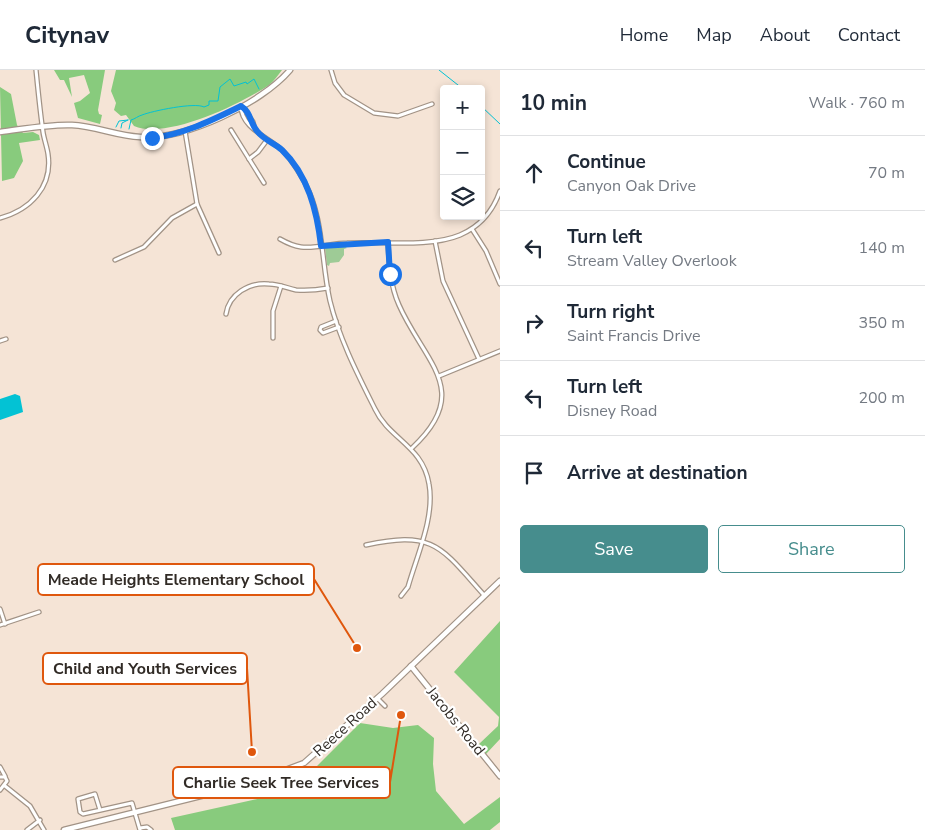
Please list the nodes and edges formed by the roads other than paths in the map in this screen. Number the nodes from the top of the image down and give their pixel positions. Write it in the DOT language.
graph roads {
  1 [pos="36,70"];
  2 [pos="290,70"];
  3 [pos="331,70"];
  4 [pos="432,104"];
  5 [pos="241,106"];
  6 [pos="42,127"];
  7 [pos="231,130"];
  8 [pos="185,131"];
  9 [pos="0,132"];
  10 [pos="267,140"];
  11 [pos="249,159"];
  12 [pos="264,183"];
  13 [pos="500,191"];
  14 [pos="197,204"];
  15 [pos="0,218"];
  16 [pos="472,229"];
  17 [pos="280,239"];
  18 [pos="435,241"];
  19 [pos="388,242"];
  20 [pos="321,246"];
  21 [pos="219,253"];
  22 [pos="115,260"];
  23 [pos="499,281"];
  24 [pos="281,286"];
  25 [pos="328,288"];
  26 [pos="226,314"];
  27 [pos="336,321"];
  28 [pos="339,327"];
  29 [pos="272,338"];
  30 [pos="6,339"];
  31 [pos="0,341"];
  32 [pos="500,351"];
  33 [pos="479,360"];
  34 [pos="439,376"];
  35 [pos="412,448"];
  36 [pos="421,541"];
  37 [pos="366,545"];
  38 [pos="500,581"];
  39 [pos="484,595"];
  40 [pos="401,596"];
  41 [pos="0,609"];
  42 [pos="39,612"];
  43 [pos="5,624"];
  44 [pos="0,626"];
  45 [pos="411,666"];
  46 [pos="377,698"];
  47 [pos="385,706"];
  48 [pos="0,767"];
  49 [pos="500,776"];
  50 [pos="0,777"];
  51 [pos="5,777"];
  52 [pos="5,786"];
  53 [pos="0,790"];
  54 [pos="100,810"];
  55 [pos="136,812"];
  56 [pos="40,820"];
  57 [pos="140,829"];
  58 [pos="27,830"];
  59 [pos="44,830"];
  60 [pos="64,830"];
  61 [pos="151,830"];
  1 -- 6 [label="street"];
  2 -- 5 [label="main road"];
  3 -- 4 [label="street"];
  5 -- 8 [label="main road"];
  5 -- 10 [label="street"];
  6 -- 8 [label="main road"];
  6 -- 9 [label="main road"];
  6 -- 15 [label="street"];
  7 -- 11 [label="street"];
  8 -- 14 [label="street"];
  10 -- 11 [label="street"];
  10 -- 20 [label="street"];
  11 -- 12 [label="street"];
  13 -- 16 [label="street"];
  14 -- 21 [label="street"];
  14 -- 22 [label="street"];
  16 -- 18 [label="street"];
  16 -- 23 [label="street"];
  17 -- 20 [label="street"];
  18 -- 19 [label="street"];
  18 -- 33 [label="street"];
  19 -- 20 [label="street"];
  19 -- 34 [label="street"];
  20 -- 25 [label="street"];
  24 -- 25 [label="street"];
  24 -- 26 [label="street"];
  24 -- 29 [label="street"];
  25 -- 27 [label="street"];
  27 -- 28 [label="street"];
  27 -- 28 [label="street"];
  28 -- 35 [label="street"];
  30 -- 31 [label="street"];
  32 -- 33 [label="street"];
  33 -- 34 [label="street"];
  34 -- 35 [label="street"];
  35 -- 36 [label="street"];
  36 -- 37 [label="street"];
  36 -- 39 [label="street"];
  36 -- 40 [label="street"];
  38 -- 39 [label="main road, Reece Road"];
  39 -- 45 [label="main road, Reece Road"];
  41 -- 43 [label="street"];
  42 -- 43 [label="street"];
  43 -- 44 [label="street"];
  45 -- 46 [label="main road, Reece Road"];
  45 -- 49 [label="main road, Jacobs Road"];
  46 -- 47 [label="street"];
  46 -- 55 [label="main road, Reece Road"];
  48 -- 51 [label="street"];
  50 -- 51 [label="street"];
  51 -- 52 [label="street"];
  52 -- 53 [label="street"];
  52 -- 56 [label="street"];
  54 -- 54 [label="street"];
  54 -- 55 [label="street"];
  55 -- 57 [label="street"];
  55 -- 60 [label="main road, Reece Road"];
  56 -- 58 [label="street"];
  56 -- 59 [label="street"];
  57 -- 61 [label="street"];
}
